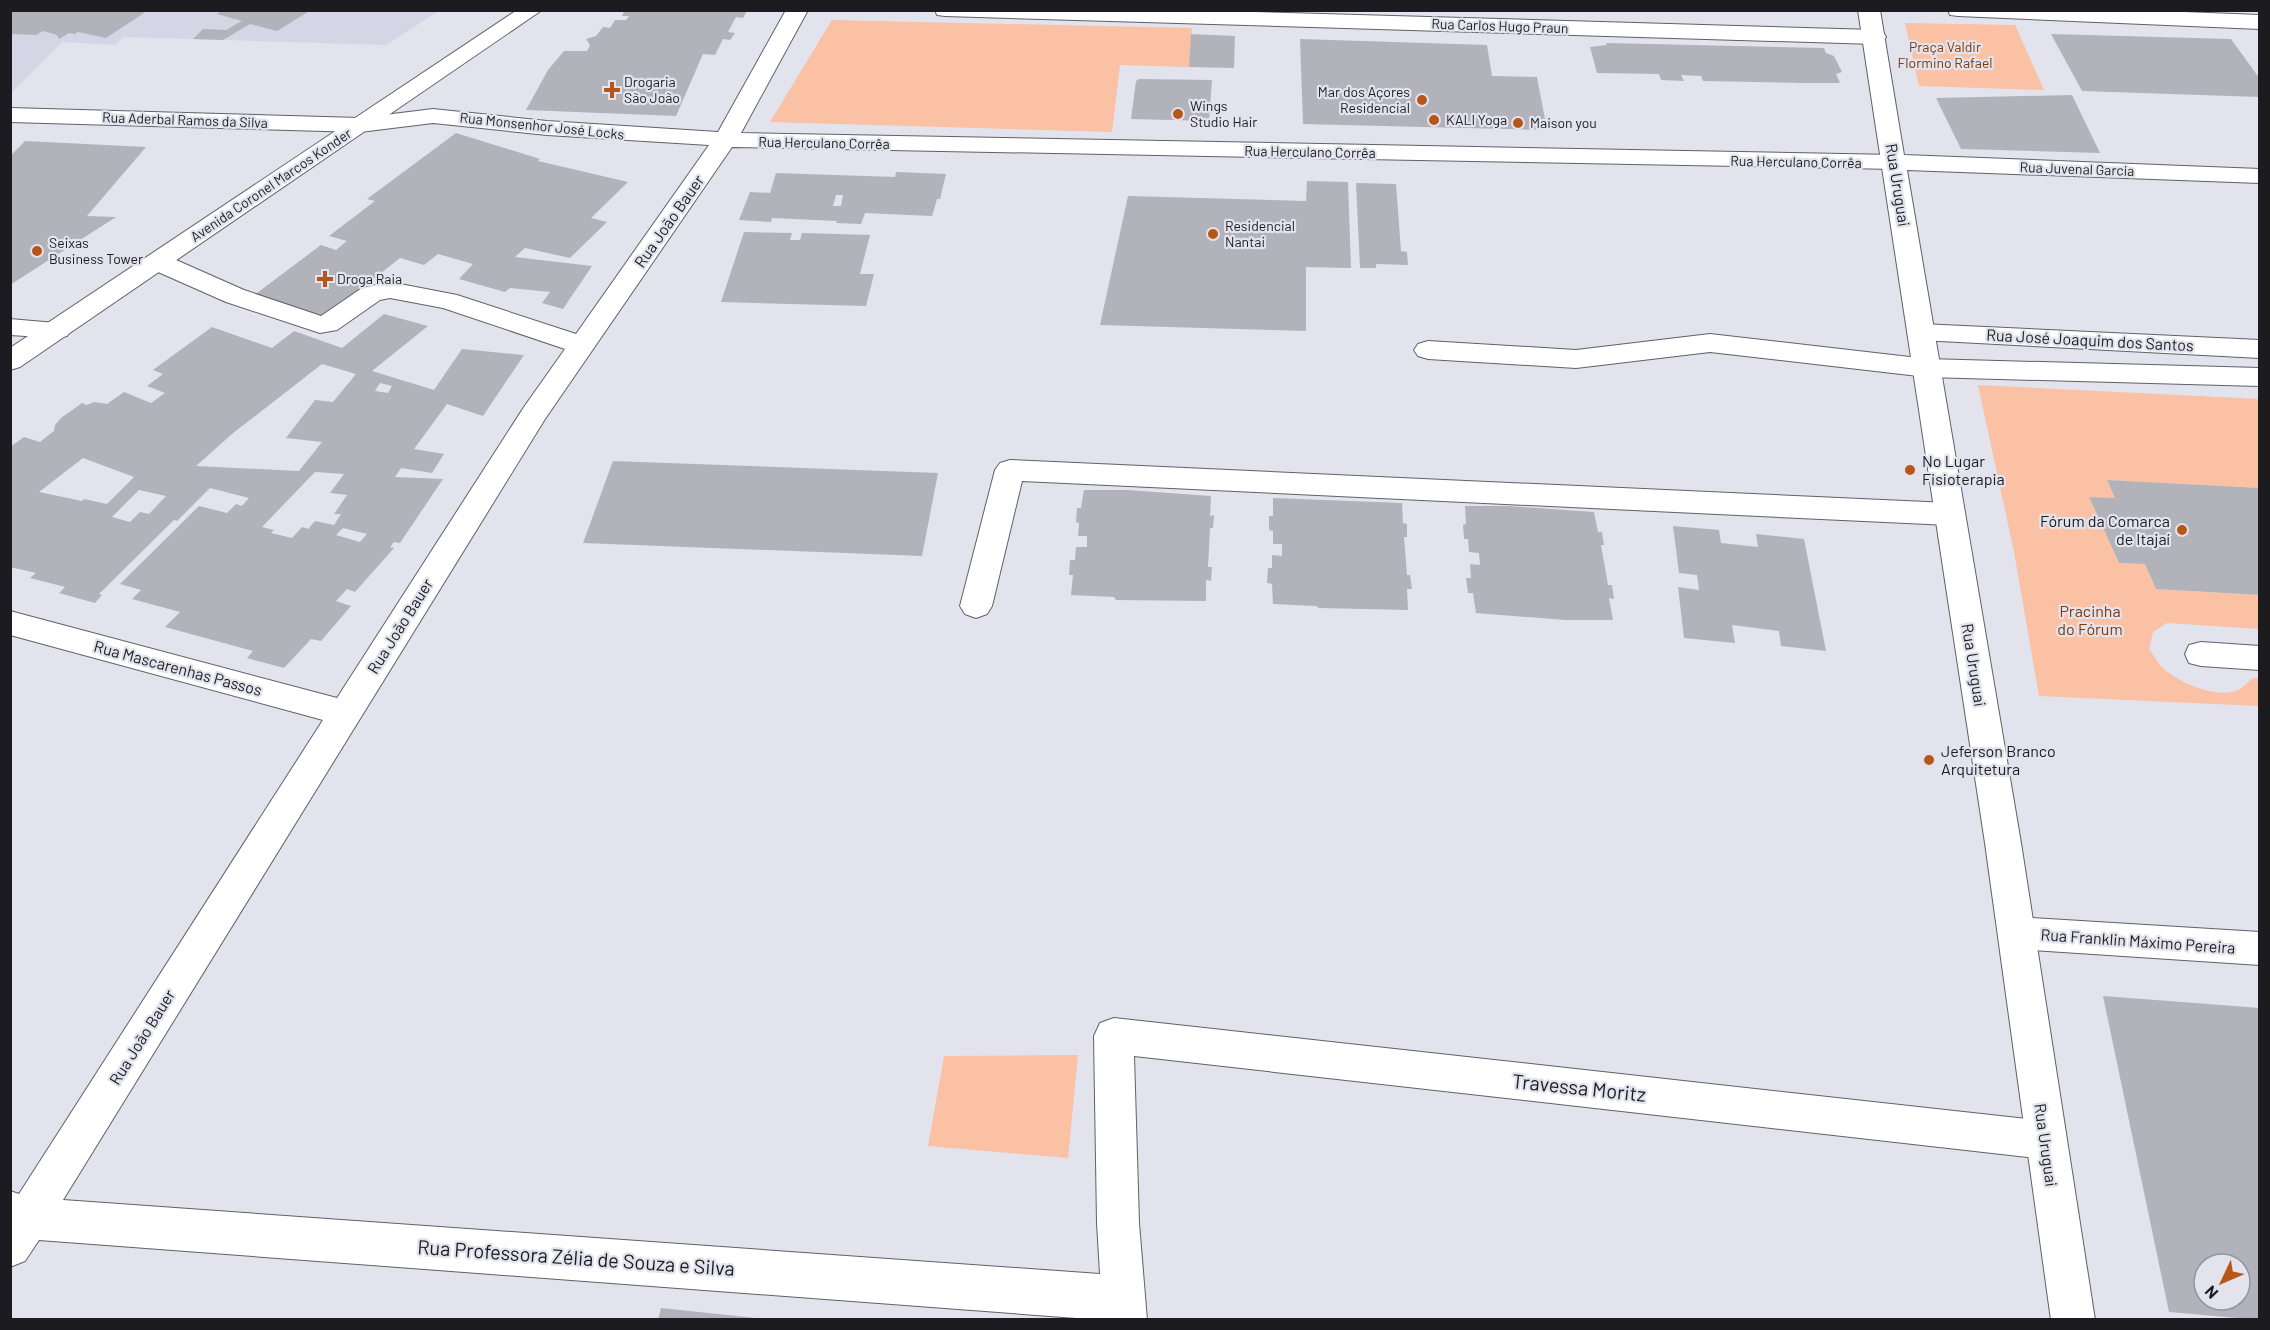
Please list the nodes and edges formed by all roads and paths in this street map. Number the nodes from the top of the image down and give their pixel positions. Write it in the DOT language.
graph roads {
  1 [pos="531,10"];
  2 [pos="797,10"];
  3 [pos="945,10"];
  4 [pos="1958,10"];
  5 [pos="1044,12"];
  6 [pos="2259,22"];
  7 [pos="1872,24"];
  8 [pos="10,115"];
  9 [pos="360,125"];
  10 [pos="725,140"];
  11 [pos="1894,162"];
  12 [pos="2259,176"];
  13 [pos="158,262"];
  14 [pos="10,327"];
  15 [pos="57,330"];
  16 [pos="1921,332"];
  17 [pos="582,345"];
  18 [pos="2259,349"];
  19 [pos="1428,350"];
  20 [pos="10,361"];
  21 [pos="1927,368"];
  22 [pos="2259,376"];
  23 [pos="1949,514"];
  24 [pos="976,606"];
  25 [pos="10,623"];
  26 [pos="2201,654"];
  27 [pos="2259,658"];
  28 [pos="345,713"];
  29 [pos="2017,933"];
  30 [pos="2259,949"];
  31 [pos="2045,1140"];
  32 [pos="16,1226"];
  33 [pos="1125,1309"];
  34 [pos="2073,1320"];
  1 -- 9 [label="street, Avenida Coronel Marcos Konder"];
  2 -- 10 [label="street, Rua João Bauer"];
  3 -- 5 [label="street, Rua Carlos Hugo Praun"];
  4 -- 6 [label="street"];
  5 -- 7 [label="street, Rua Carlos Hugo Praun"];
  7 -- 11 [label="street, Rua Uruguai"];
  8 -- 9 [label="street, Rua Aderbal Ramos da Silva"];
  9 -- 10 [label="street, Rua Monsenhor José Locks"];
  9 -- 13 [label="street, Avenida Coronel Marcos Konder"];
  10 -- 11 [label="street, Rua Herculano Corrêa"];
  10 -- 17 [label="street, Rua João Bauer"];
  11 -- 12 [label="street, Rua Juvenal Garcia"];
  11 -- 16 [label="street, Rua Uruguai"];
  13 -- 15 [label="street, Avenida Coronel Marcos Konder"];
  13 -- 17 [label="street"];
  14 -- 15 [label="street"];
  15 -- 20 [label="street, Avenida Coronel Marcos Konder"];
  16 -- 18 [label="street, Rua José Joaquim dos Santos"];
  16 -- 21 [label="street, Rua Uruguai"];
  17 -- 28 [label="street, Rua João Bauer"];
  19 -- 21 [label="street, Rua José Joaquim dos Santos"];
  21 -- 22 [label="street, Rua José Joaquim dos Santos"];
  21 -- 23 [label="street, Rua Uruguai"];
  23 -- 24 [label="street"];
  23 -- 29 [label="street, Rua Uruguai"];
  25 -- 28 [label="street, Rua Mascarenhas Passos"];
  26 -- 27 [label="street"];
  28 -- 32 [label="street, Rua João Bauer"];
  29 -- 30 [label="street, Rua Franklin Máximo Pereira"];
  29 -- 31 [label="street, Rua Uruguai"];
  31 -- 33 [label="street, Travessa Moritz"];
  31 -- 34 [label="street, Rua Uruguai"];
  32 -- 33 [label="street, Rua Professora Zélia de Souza e Silva"];
}
